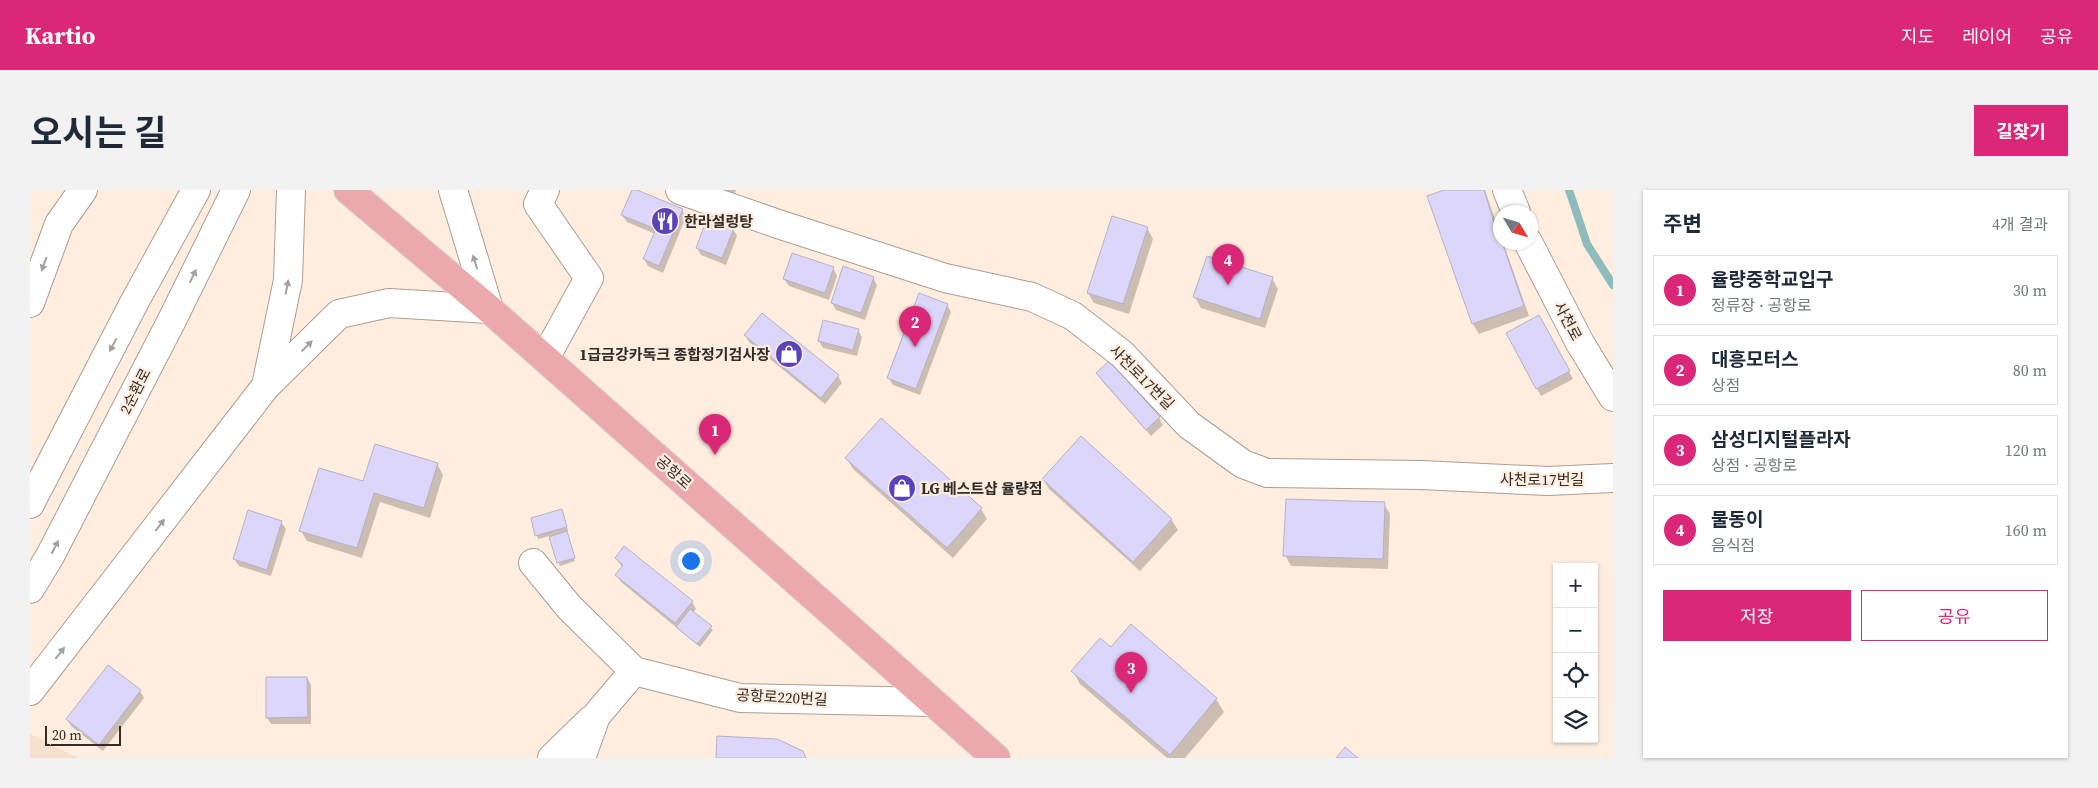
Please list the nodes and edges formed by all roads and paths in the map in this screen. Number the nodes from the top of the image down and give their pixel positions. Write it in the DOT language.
graph roads {
  1 [pos="68,190"];
  2 [pos="82,190"];
  3 [pos="196,190"];
  4 [pos="236,190"];
  5 [pos="290,190"];
  6 [pos="348,190"];
  7 [pos="453,190"];
  8 [pos="545,190"];
  9 [pos="680,190"];
  10 [pos="1507,190"];
  11 [pos="1513,205"];
  12 [pos="59,224"];
  13 [pos="1532,250"];
  14 [pos="30,303"];
  15 [pos="489,309"];
  16 [pos="545,358"];
  17 [pos="266,386"];
  18 [pos="1613,397"];
  19 [pos="1613,478"];
  20 [pos="30,504"];
  21 [pos="533,563"];
  22 [pos="30,589"];
  23 [pos="634,671"];
  24 [pos="30,692"];
  25 [pos="932,702"];
  26 [pos="596,716"];
  27 [pos="552,758"];
  28 [pos="581,758"];
  29 [pos="996,758"];
  1 -- 12 [label="street"];
  2 -- 12 [label="street"];
  3 -- 20 [label="street, one-way"];
  22 -- 4 [label="street, 2순환로, one-way"];
  17 -- 5 [label="street, one-way"];
  6 -- 15 [label="main road, 공항로"];
  15 -- 7 [label="street, one-way"];
  8 -- 16 [label="street"];
  9 -- 19 [label="street, 사천로17번길"];
  10 -- 11 [label="street"];
  12 -- 14 [label="street, one-way"];
  13 -- 18 [label="street, 사천로"];
  15 -- 16 [label="main road, 공항로"];
  17 -- 15 [label="street, one-way"];
  16 -- 25 [label="main road, 공항로"];
  24 -- 17 [label="street, one-way"];
  21 -- 23 [label="street, 공항로220번길"];
  23 -- 25 [label="street, 공항로220번길"];
  23 -- 26 [label="street"];
  25 -- 29 [label="main road, 공항로"];
  26 -- 27 [label="street"];
  26 -- 28 [label="street"];
}
